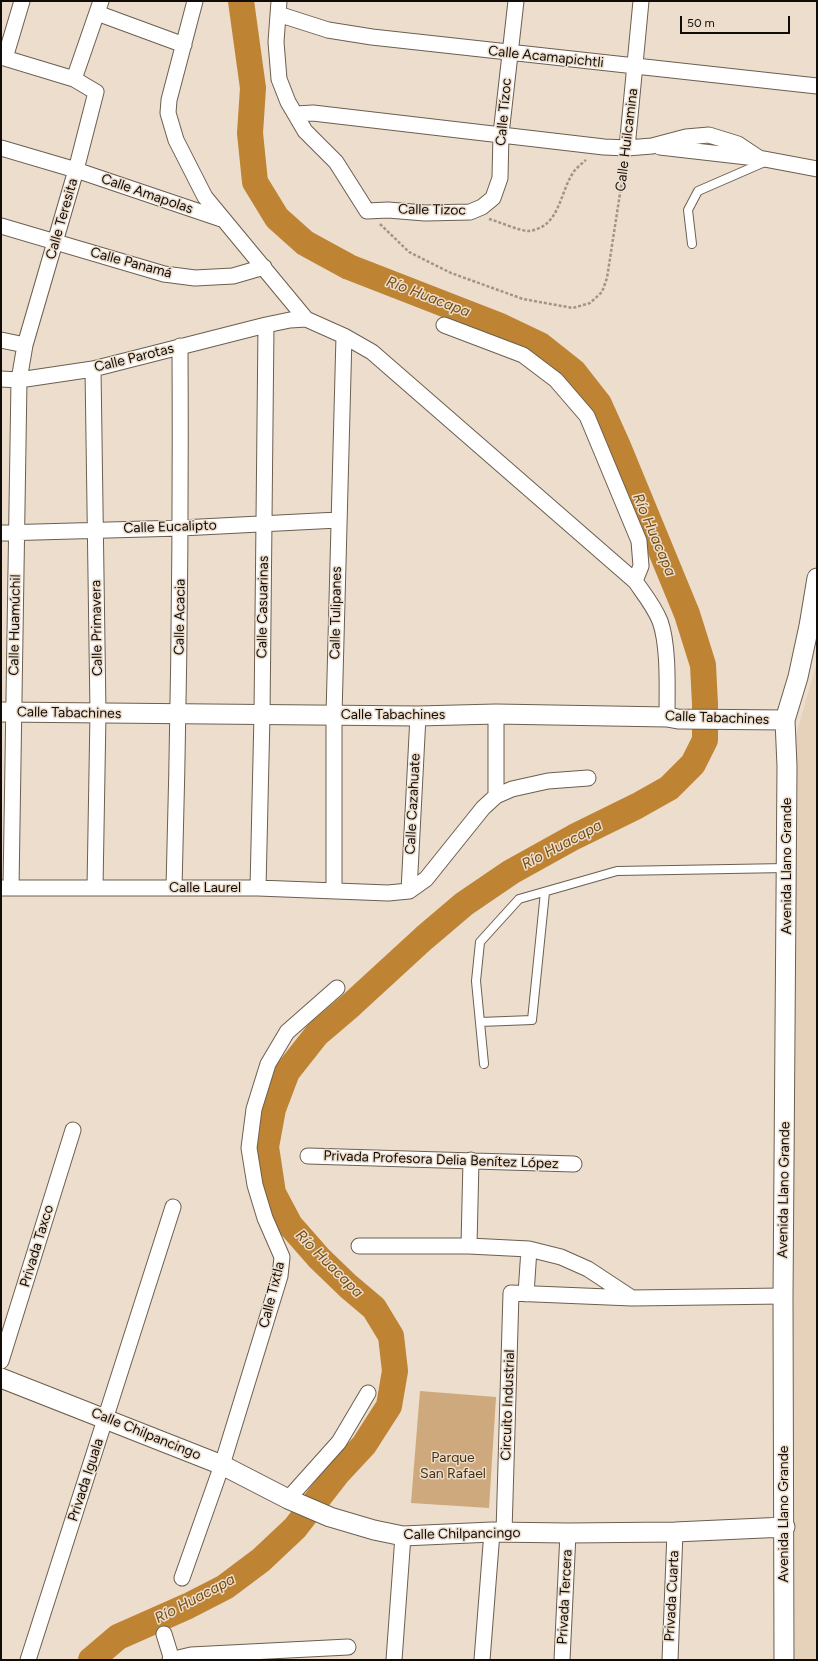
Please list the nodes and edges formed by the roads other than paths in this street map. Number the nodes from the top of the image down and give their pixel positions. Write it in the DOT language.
graph roads {
  1 [pos="22,1"];
  2 [pos="195,1"];
  3 [pos="516,1"];
  4 [pos="641,1"];
  5 [pos="99,7"];
  6 [pos="279,8"];
  7 [pos="184,45"];
  8 [pos="510,52"];
  9 [pos="3,57"];
  10 [pos="636,66"];
  11 [pos="74,79"];
  12 [pos="817,86"];
  13 [pos="296,114"];
  14 [pos="501,134"];
  15 [pos="1,148"];
  16 [pos="627,148"];
  17 [pos="764,160"];
  18 [pos="817,169"];
  19 [pos="76,170"];
  20 [pos="493,198"];
  21 [pos="367,211"];
  22 [pos="224,220"];
  23 [pos="1,226"];
  24 [pos="55,242"];
  25 [pos="692,244"];
  26 [pos="264,267"];
  27 [pos="306,319"];
  28 [pos="266,325"];
  29 [pos="444,325"];
  30 [pos="344,336"];
  31 [pos="1,340"];
  32 [pos="25,345"];
  33 [pos="180,346"];
  34 [pos="93,369"];
  35 [pos="1,379"];
  36 [pos="19,380"];
  37 [pos="338,520"];
  38 [pos="264,524"];
  39 [pos="181,528"];
  40 [pos="96,529"];
  41 [pos="8,533"];
  42 [pos="817,578"];
  43 [pos="635,581"];
  44 [pos="8,712"];
  45 [pos="98,713"];
  46 [pos="179,714"];
  47 [pos="496,714"];
  48 [pos="262,715"];
  49 [pos="334,715"];
  50 [pos="418,716"];
  51 [pos="673,718"];
  52 [pos="785,720"];
  53 [pos="588,778"];
  54 [pos="496,796"];
  55 [pos="787,868"];
  56 [pos="6,888"];
  57 [pos="95,888"];
  58 [pos="174,888"];
  59 [pos="258,888"];
  60 [pos="334,890"];
  61 [pos="409,891"];
  62 [pos="545,892"];
  63 [pos="337,988"];
  64 [pos="480,1022"];
  65 [pos="484,1064"];
  66 [pos="73,1130"];
  67 [pos="308,1156"];
  68 [pos="471,1160"];
  69 [pos="574,1164"];
  70 [pos="173,1208"];
  71 [pos="359,1246"];
  72 [pos="470,1246"];
  73 [pos="529,1249"];
  74 [pos="526,1294"];
  75 [pos="783,1296"];
  76 [pos="632,1298"];
  77 [pos="1,1361"];
  78 [pos="1,1378"];
  79 [pos="368,1393"];
  80 [pos="106,1418"];
  81 [pos="222,1465"];
  82 [pos="288,1499"];
  83 [pos="785,1527"];
  84 [pos="498,1532"];
  85 [pos="675,1532"];
  86 [pos="568,1533"];
  87 [pos="403,1536"];
  88 [pos="182,1578"];
  89 [pos="164,1634"];
  90 [pos="348,1647"];
  91 [pos="28,1660"];
  92 [pos="172,1660"];
  93 [pos="394,1660"];
  94 [pos="482,1660"];
  95 [pos="562,1660"];
  96 [pos="670,1660"];
  97 [pos="784,1660"];
  1 -- 9 [label="street"];
  2 -- 7 [label="street"];
  3 -- 8 [label="street, Calle Tízoc"];
  4 -- 10 [label="street, Calle Huilcamina"];
  5 -- 7 [label="street"];
  5 -- 11 [label="street"];
  6 -- 8 [label="street, Calle Acamapichtli"];
  6 -- 13 [label="street, Calle Acamapichtli"];
  7 -- 22 [label="street"];
  8 -- 10 [label="street, Calle Acamapichtli"];
  8 -- 14 [label="street, Calle Tízoc"];
  9 -- 11 [label="street"];
  10 -- 12 [label="street, Calle Acamapichtli"];
  10 -- 16 [label="street, Calle Huilcamina"];
  11 -- 19 [label="street, Calle Teresita"];
  13 -- 14 [label="street"];
  13 -- 21 [label="street, Calle Acamapichtli"];
  14 -- 16 [label="street"];
  14 -- 20 [label="street, Calle Tízoc"];
  15 -- 19 [label="street, Calle Amapolas"];
  16 -- 17 [label="street"];
  17 -- 18 [label="street"];
  17 -- 25 [label="lane"];
  19 -- 22 [label="street, Calle Amapolas"];
  19 -- 24 [label="street, Calle Teresita"];
  20 -- 21 [label="street, Calle Tizoc"];
  22 -- 26 [label="street"];
  23 -- 24 [label="street, Calle Panamá"];
  24 -- 26 [label="street, Calle Panamá"];
  24 -- 32 [label="street, Calle Teresita"];
  26 -- 27 [label="street"];
  27 -- 28 [label="street, Calle Parotas"];
  27 -- 30 [label="street"];
  28 -- 33 [label="street, Calle Parotas"];
  28 -- 38 [label="street, Calle Casuarinas"];
  29 -- 43 [label="street"];
  30 -- 37 [label="street, Calle Tulipanes"];
  30 -- 43 [label="street"];
  31 -- 32 [label="street"];
  32 -- 36 [label="street"];
  33 -- 34 [label="street, Calle Parotas"];
  33 -- 39 [label="street, Calle Acacia"];
  34 -- 36 [label="street, Calle Parotas"];
  34 -- 40 [label="street, Calle Primavera"];
  35 -- 36 [label="street"];
  36 -- 41 [label="street, Calle Huamúchil"];
  37 -- 38 [label="street, Calle Eucalipto"];
  37 -- 49 [label="street, Calle Tulipanes"];
  38 -- 39 [label="street, Calle Eucalipto"];
  38 -- 48 [label="street, Calle Casuarinas"];
  39 -- 40 [label="street, Calle Eucalipto"];
  39 -- 46 [label="street, Calle Acacia"];
  40 -- 41 [label="street, Calle Eucalipto"];
  40 -- 45 [label="street, Calle Primavera"];
  41 -- 44 [label="street, Calle Huamúchil"];
  42 -- 52 [label="street, Avenida Llano Grande"];
  43 -- 51 [label="street"];
  44 -- 45 [label="street, Calle Tabachines"];
  44 -- 56 [label="street, Calle Huamúchil"];
  45 -- 46 [label="street, Calle Tabachines"];
  45 -- 57 [label="street, Calle Primavera"];
  46 -- 48 [label="street, Calle Tabachines"];
  46 -- 58 [label="street, Calle Acacia"];
  47 -- 50 [label="street, Calle Tabachines"];
  47 -- 51 [label="street, Calle Tabachines"];
  47 -- 54 [label="street"];
  48 -- 49 [label="street, Calle Tabachines"];
  48 -- 59 [label="street, Calle Casuarinas"];
  49 -- 50 [label="street, Calle Tabachines"];
  49 -- 60 [label="street, Calle Tulipanes"];
  50 -- 61 [label="street, Calle Cazahuate"];
  51 -- 52 [label="street, Calle Tabachines"];
  52 -- 55 [label="street, Avenida Llano Grande"];
  53 -- 54 [label="street"];
  54 -- 61 [label="street"];
  55 -- 62 [label="lane"];
  55 -- 75 [label="street, Avenida Llano Grande"];
  56 -- 57 [label="street, Calle Laurel"];
  57 -- 58 [label="street, Calle Laurel"];
  58 -- 59 [label="street, Calle Laurel"];
  59 -- 60 [label="street, Calle Laurel"];
  60 -- 61 [label="street, Calle Laurel"];
  62 -- 64 [label="lane"];
  62 -- 64 [label="lane"];
  63 -- 81 [label="street, Calle Tixtla"];
  64 -- 65 [label="lane"];
  66 -- 77 [label="street, Privada Taxco"];
  67 -- 68 [label="street, Privada Profesora Delia Benítez López"];
  68 -- 69 [label="street, Privada Profesora Delia Benítez López"];
  68 -- 72 [label="street"];
  70 -- 80 [label="street, Privada Iguala"];
  71 -- 72 [label="street"];
  72 -- 73 [label="street"];
  73 -- 74 [label="street"];
  73 -- 76 [label="street"];
  74 -- 76 [label="street, Circuito Industrial"];
  74 -- 84 [label="street, Circuito Industrial"];
  75 -- 76 [label="street, Circuito Industrial"];
  75 -- 83 [label="street, Avenida Llano Grande"];
  78 -- 80 [label="street, Calle Chilpancingo"];
  79 -- 82 [label="street"];
  80 -- 81 [label="street, Calle Chilpancingo"];
  80 -- 91 [label="street, Privada Iguala"];
  81 -- 82 [label="street, Calle Chilpancingo"];
  81 -- 88 [label="street, Calle Tixtla"];
  82 -- 87 [label="street, Calle Chilpancingo"];
  83 -- 85 [label="street, Calle Chilpancingo"];
  83 -- 97 [label="street, Avenida Llano Grande"];
  84 -- 86 [label="street, Calle Chilpancingo"];
  84 -- 87 [label="street, Calle Chilpancingo"];
  84 -- 94 [label="street"];
  85 -- 86 [label="street, Calle Chilpancingo"];
  85 -- 96 [label="street, Privada Cuarta"];
  86 -- 95 [label="street, Privada Tercera"];
  87 -- 93 [label="street"];
  89 -- 92 [label="street"];
  90 -- 92 [label="street"];
}
